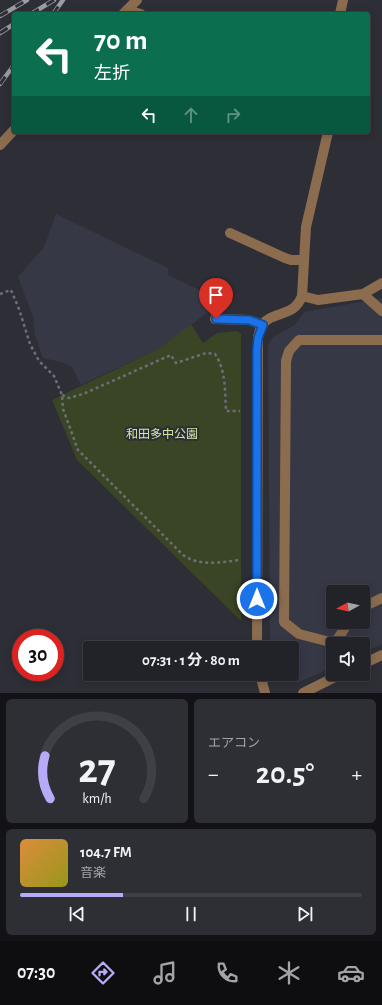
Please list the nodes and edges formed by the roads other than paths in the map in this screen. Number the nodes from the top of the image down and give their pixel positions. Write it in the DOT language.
graph roads {
  1 [pos="137,0"];
  2 [pos="343,0"];
  3 [pos="125,12"];
  4 [pos="340,12"];
  5 [pos="12,132"];
  6 [pos="328,134"];
  7 [pos="0,145"];
  8 [pos="230,233"];
  9 [pos="304,260"];
  10 [pos="382,284"];
  11 [pos="363,294"];
  12 [pos="302,296"];
  13 [pos="382,311"];
  14 [pos="216,319"];
  15 [pos="263,325"];
  16 [pos="382,340"];
  17 [pos="382,598"];
  18 [pos="370,604"];
  19 [pos="257,641"];
  20 [pos="326,642"];
  21 [pos="382,655"];
  22 [pos="370,661"];
  23 [pos="262,681"];
  24 [pos="326,681"];
  25 [pos="265,693"];
  26 [pos="303,693"];
  1 -- 3 [label="street"];
  2 -- 4 [label="street"];
  5 -- 7 [label="street"];
  6 -- 9 [label="street"];
  8 -- 9 [label="street"];
  9 -- 12 [label="street"];
  10 -- 11 [label="street"];
  11 -- 12 [label="street"];
  11 -- 13 [label="street"];
  12 -- 15 [label="street"];
  14 -- 15 [label="street"];
  15 -- 19 [label="street"];
  16 -- 20 [label="street"];
  17 -- 18 [label="street"];
  21 -- 22 [label="street"];
  23 -- 25 [label="street"];
  24 -- 26 [label="street"];
}
